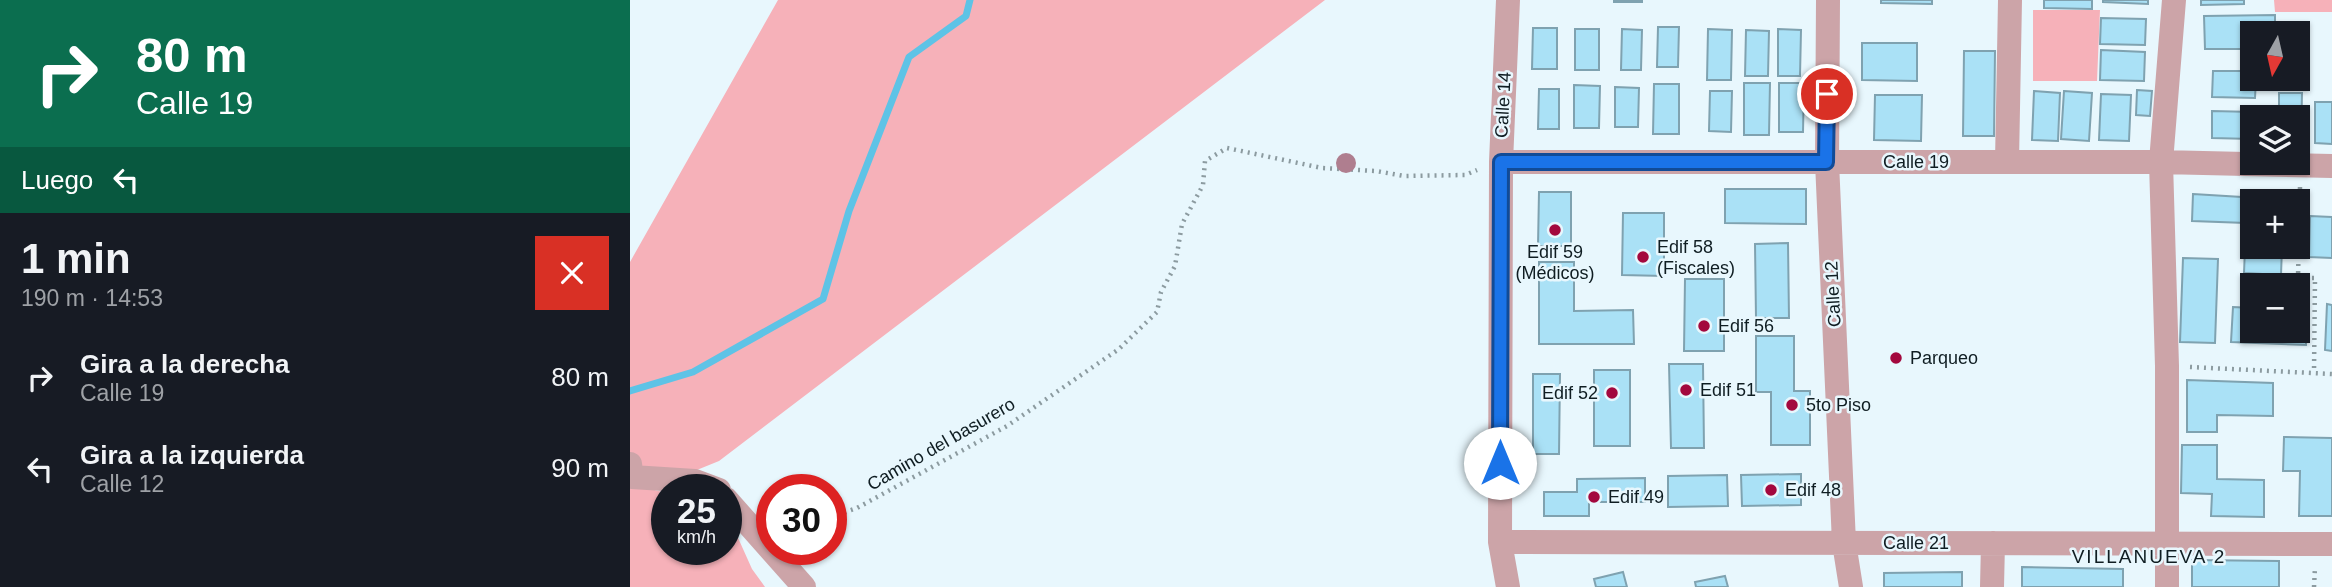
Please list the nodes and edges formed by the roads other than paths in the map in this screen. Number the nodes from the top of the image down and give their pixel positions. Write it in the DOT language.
graph roads {
  1 [pos="1508,0"];
  2 [pos="1828,0"];
  3 [pos="2010,0"];
  4 [pos="2174,0"];
  5 [pos="1501,162"];
  6 [pos="1826,162"];
  7 [pos="2007,162"];
  8 [pos="2161,162"];
  9 [pos="2332,166"];
  10 [pos="631,473"];
  11 [pos="651,476"];
  12 [pos="742,517"];
  13 [pos="1500,542"];
  14 [pos="1843,543"];
  15 [pos="1993,544"];
  16 [pos="2168,544"];
  17 [pos="2332,544"];
  18 [pos="804,587"];
  19 [pos="1508,587"];
  20 [pos="1851,587"];
  21 [pos="1992,587"];
  22 [pos="2167,587"];
  1 -- 5 [label="street, Calle 14"];
  2 -- 6 [label="street, Calle 12"];
  3 -- 7 [label="street"];
  4 -- 8 [label="street"];
  5 -- 6 [label="street, Calle 19"];
  5 -- 13 [label="street, Calle 14"];
  6 -- 7 [label="street, Calle 19"];
  6 -- 14 [label="street, Calle 12"];
  7 -- 8 [label="street, Calle 19"];
  8 -- 9 [label="street, Calle 19"];
  8 -- 16 [label="street"];
  10 -- 11 [label="street"];
  12 -- 18 [label="street"];
  13 -- 14 [label="street, Calle 21"];
  13 -- 19 [label="street, Calle 14"];
  14 -- 15 [label="street, Calle 21"];
  14 -- 20 [label="street, Calle 12"];
  15 -- 16 [label="street, Calle 21"];
  15 -- 21 [label="street"];
  16 -- 17 [label="street, Calle 21"];
  16 -- 22 [label="street"];
}
